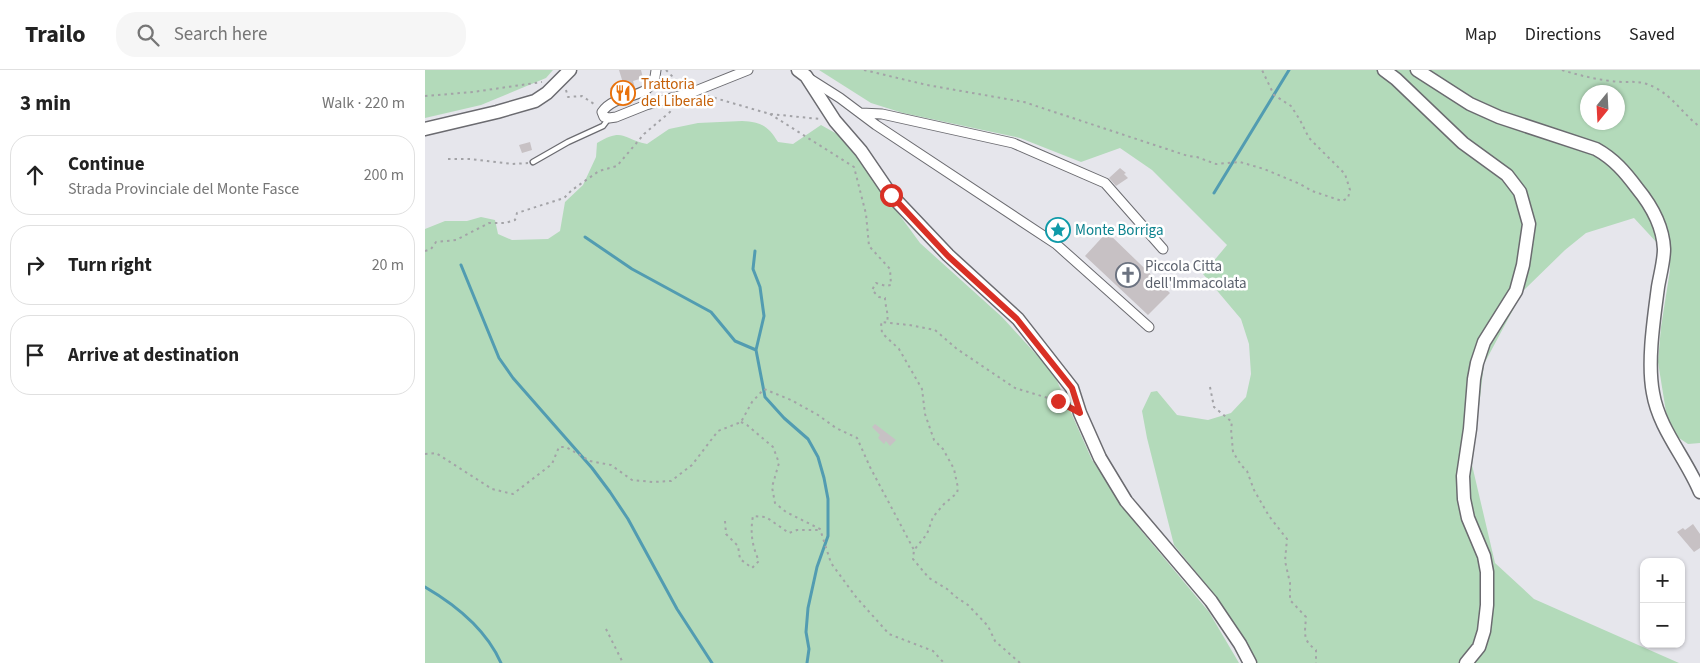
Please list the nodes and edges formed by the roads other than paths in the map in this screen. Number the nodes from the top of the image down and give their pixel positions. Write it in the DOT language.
graph roads {
  1 [pos="656,70"];
  2 [pos="748,70"];
  3 [pos="1385,70"];
  4 [pos="1417,70"];
  5 [pos="802,73"];
  6 [pos="566,75"];
  7 [pos="860,113"];
  8 [pos="609,118"];
  9 [pos="425,129"];
  10 [pos="533,162"];
  11 [pos="1163,249"];
  12 [pos="1149,327"];
  13 [pos="1700,492"];
  14 [pos="1250,663"];
  15 [pos="1466,663"];
  1 -- 8 [label="street"];
  2 -- 8 [label="street"];
  3 -- 15 [label="main road"];
  4 -- 13 [label="main road"];
  5 -- 7 [label="street"];
  5 -- 14 [label="main road"];
  6 -- 9 [label="main road"];
  7 -- 11 [label="street"];
  7 -- 12 [label="street"];
  8 -- 10 [label="lane"];
}
